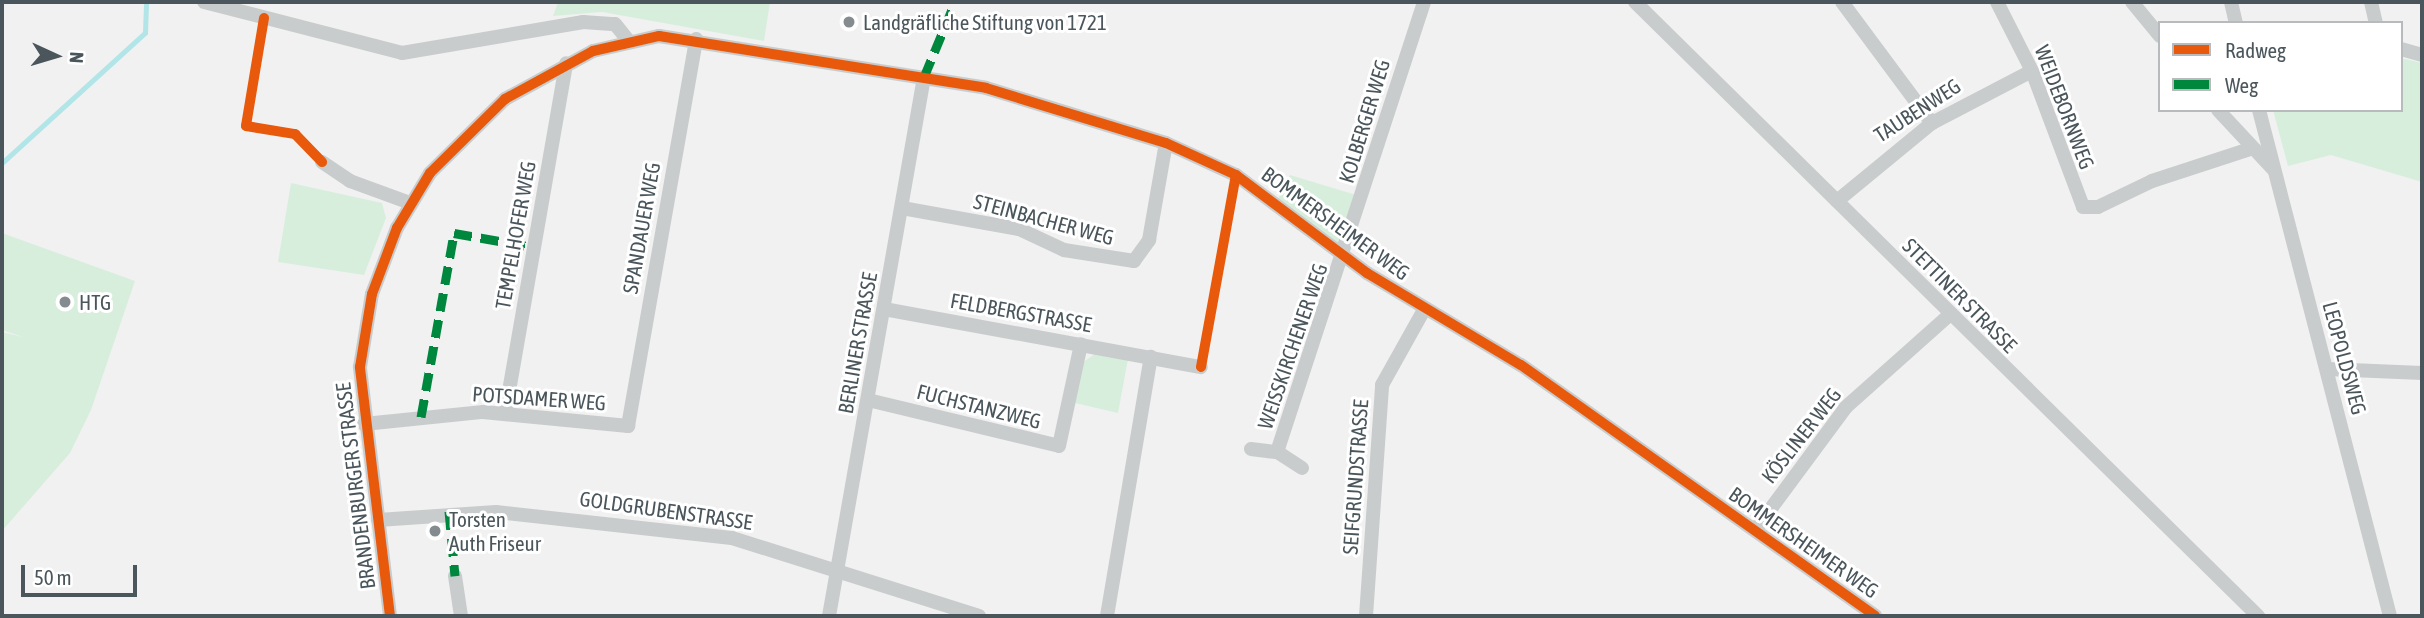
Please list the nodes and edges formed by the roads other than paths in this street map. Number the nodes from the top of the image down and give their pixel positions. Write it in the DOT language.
graph roads {
  1 [pos="204,2"];
  2 [pos="1424,2"];
  3 [pos="1635,2"];
  4 [pos="1842,2"];
  5 [pos="1997,2"];
  6 [pos="2132,2"];
  7 [pos="2231,2"];
  8 [pos="2371,2"];
  9 [pos="2236,21"];
  10 [pos="2376,21"];
  11 [pos="2158,34"];
  12 [pos="696,39"];
  13 [pos="628,40"];
  14 [pos="2403,50"];
  15 [pos="2422,55"];
  16 [pos="566,63"];
  17 [pos="2032,71"];
  18 [pos="924,76"];
  19 [pos="2220,112"];
  20 [pos="2260,112"];
  21 [pos="1932,123"];
  22 [pos="1166,143"];
  23 [pos="2250,149"];
  24 [pos="322,162"];
  25 [pos="2274,170"];
  26 [pos="1837,201"];
  27 [pos="410,203"];
  28 [pos="902,208"];
  29 [pos="1346,254"];
  30 [pos="884,309"];
  31 [pos="1424,310"];
  32 [pos="1948,316"];
  33 [pos="1081,344"];
  34 [pos="1151,358"];
  35 [pos="1201,367"];
  36 [pos="2327,369"];
  37 [pos="2422,373"];
  38 [pos="868,400"];
  39 [pos="505,414"];
  40 [pos="363,424"];
  41 [pos="628,426"];
  42 [pos="1251,449"];
  43 [pos="1278,453"];
  44 [pos="1303,468"];
  45 [pos="378,520"];
  46 [pos="1755,530"];
  47 [pos="836,570"];
  48 [pos="455,576"];
  49 [pos="390,616"];
  50 [pos="461,616"];
  51 [pos="829,616"];
  52 [pos="979,616"];
  53 [pos="1107,616"];
  54 [pos="1366,616"];
  55 [pos="1875,616"];
  56 [pos="2258,616"];
  57 [pos="2390,616"];
  1 -- 13 [label="street"];
  2 -- 29 [label="street, KOLBERGER WEG"];
  3 -- 26 [label="street, STETTINER STRASSE"];
  4 -- 21 [label="street"];
  5 -- 17 [label="street, WEIDEBORNWEG"];
  6 -- 11 [label="street"];
  7 -- 9 [label="street"];
  8 -- 10 [label="street"];
  12 -- 13 [label="street, BRANDENBURGER STRASSE"];
  12 -- 18 [label="street, BOMMERSHEIMER WEG"];
  12 -- 41 [label="street, SPANDAUER WEG"];
  13 -- 16 [label="street, BRANDENBURGER STRASSE"];
  14 -- 15 [label="street"];
  16 -- 27 [label="street, BRANDENBURGER STRASSE"];
  16 -- 39 [label="street, TEMPELHOFER WEG"];
  17 -- 21 [label="street, TAUBENWEG"];
  17 -- 23 [label="street, WEIDEBORNWEG"];
  18 -- 22 [label="street, BOMMERSHEIMER WEG"];
  18 -- 28 [label="street, BERLINER STRASSE"];
  19 -- 23 [label="street"];
  20 -- 25 [label="street, LEOPOLDSWEG"];
  21 -- 26 [label="street, TAUBENWEG"];
  22 -- 28 [label="street, STEINBACHER WEG"];
  22 -- 29 [label="street, BOMMERSHEIMER WEG"];
  23 -- 25 [label="street"];
  24 -- 27 [label="street"];
  25 -- 36 [label="street, LEOPOLDSWEG"];
  26 -- 32 [label="street, STETTINER STRASSE"];
  27 -- 40 [label="street, BRANDENBURGER STRASSE"];
  28 -- 30 [label="street, BERLINER STRASSE"];
  29 -- 31 [label="street, BOMMERSHEIMER WEG"];
  29 -- 43 [label="street, WEISSKIRCHENER WEG"];
  30 -- 33 [label="street, FELDBERGSTRASSE"];
  30 -- 38 [label="street, BERLINER STRASSE"];
  31 -- 46 [label="street, BOMMERSHEIMER WEG"];
  31 -- 54 [label="street, SEIFGRUNDSTRASSE"];
  32 -- 46 [label="street, KÖSLINER WEG"];
  32 -- 56 [label="street, STETTINER STRASSE"];
  33 -- 34 [label="street, FELDBERGSTRASSE"];
  33 -- 38 [label="street, FUCHSTANZWEG"];
  34 -- 35 [label="street, FELDBERGSTRASSE"];
  34 -- 53 [label="street"];
  36 -- 37 [label="street"];
  36 -- 57 [label="street, LEOPOLDSWEG"];
  38 -- 47 [label="street, BERLINER STRASSE"];
  39 -- 40 [label="street, POTSDAMER WEG"];
  39 -- 41 [label="street, POTSDAMER WEG"];
  40 -- 45 [label="street, BRANDENBURGER STRASSE"];
  42 -- 43 [label="street, WEISSKIRCHENER WEG"];
  43 -- 44 [label="street, WEISSKIRCHENER WEG"];
  45 -- 47 [label="street, GOLDGRUBENSTRASSE"];
  45 -- 49 [label="street, BRANDENBURGER STRASSE"];
  46 -- 55 [label="street, BOMMERSHEIMER WEG"];
  47 -- 51 [label="street, BERLINER STRASSE"];
  47 -- 52 [label="street, GOLDGRUBENSTRASSE"];
  48 -- 50 [label="street"];
}
